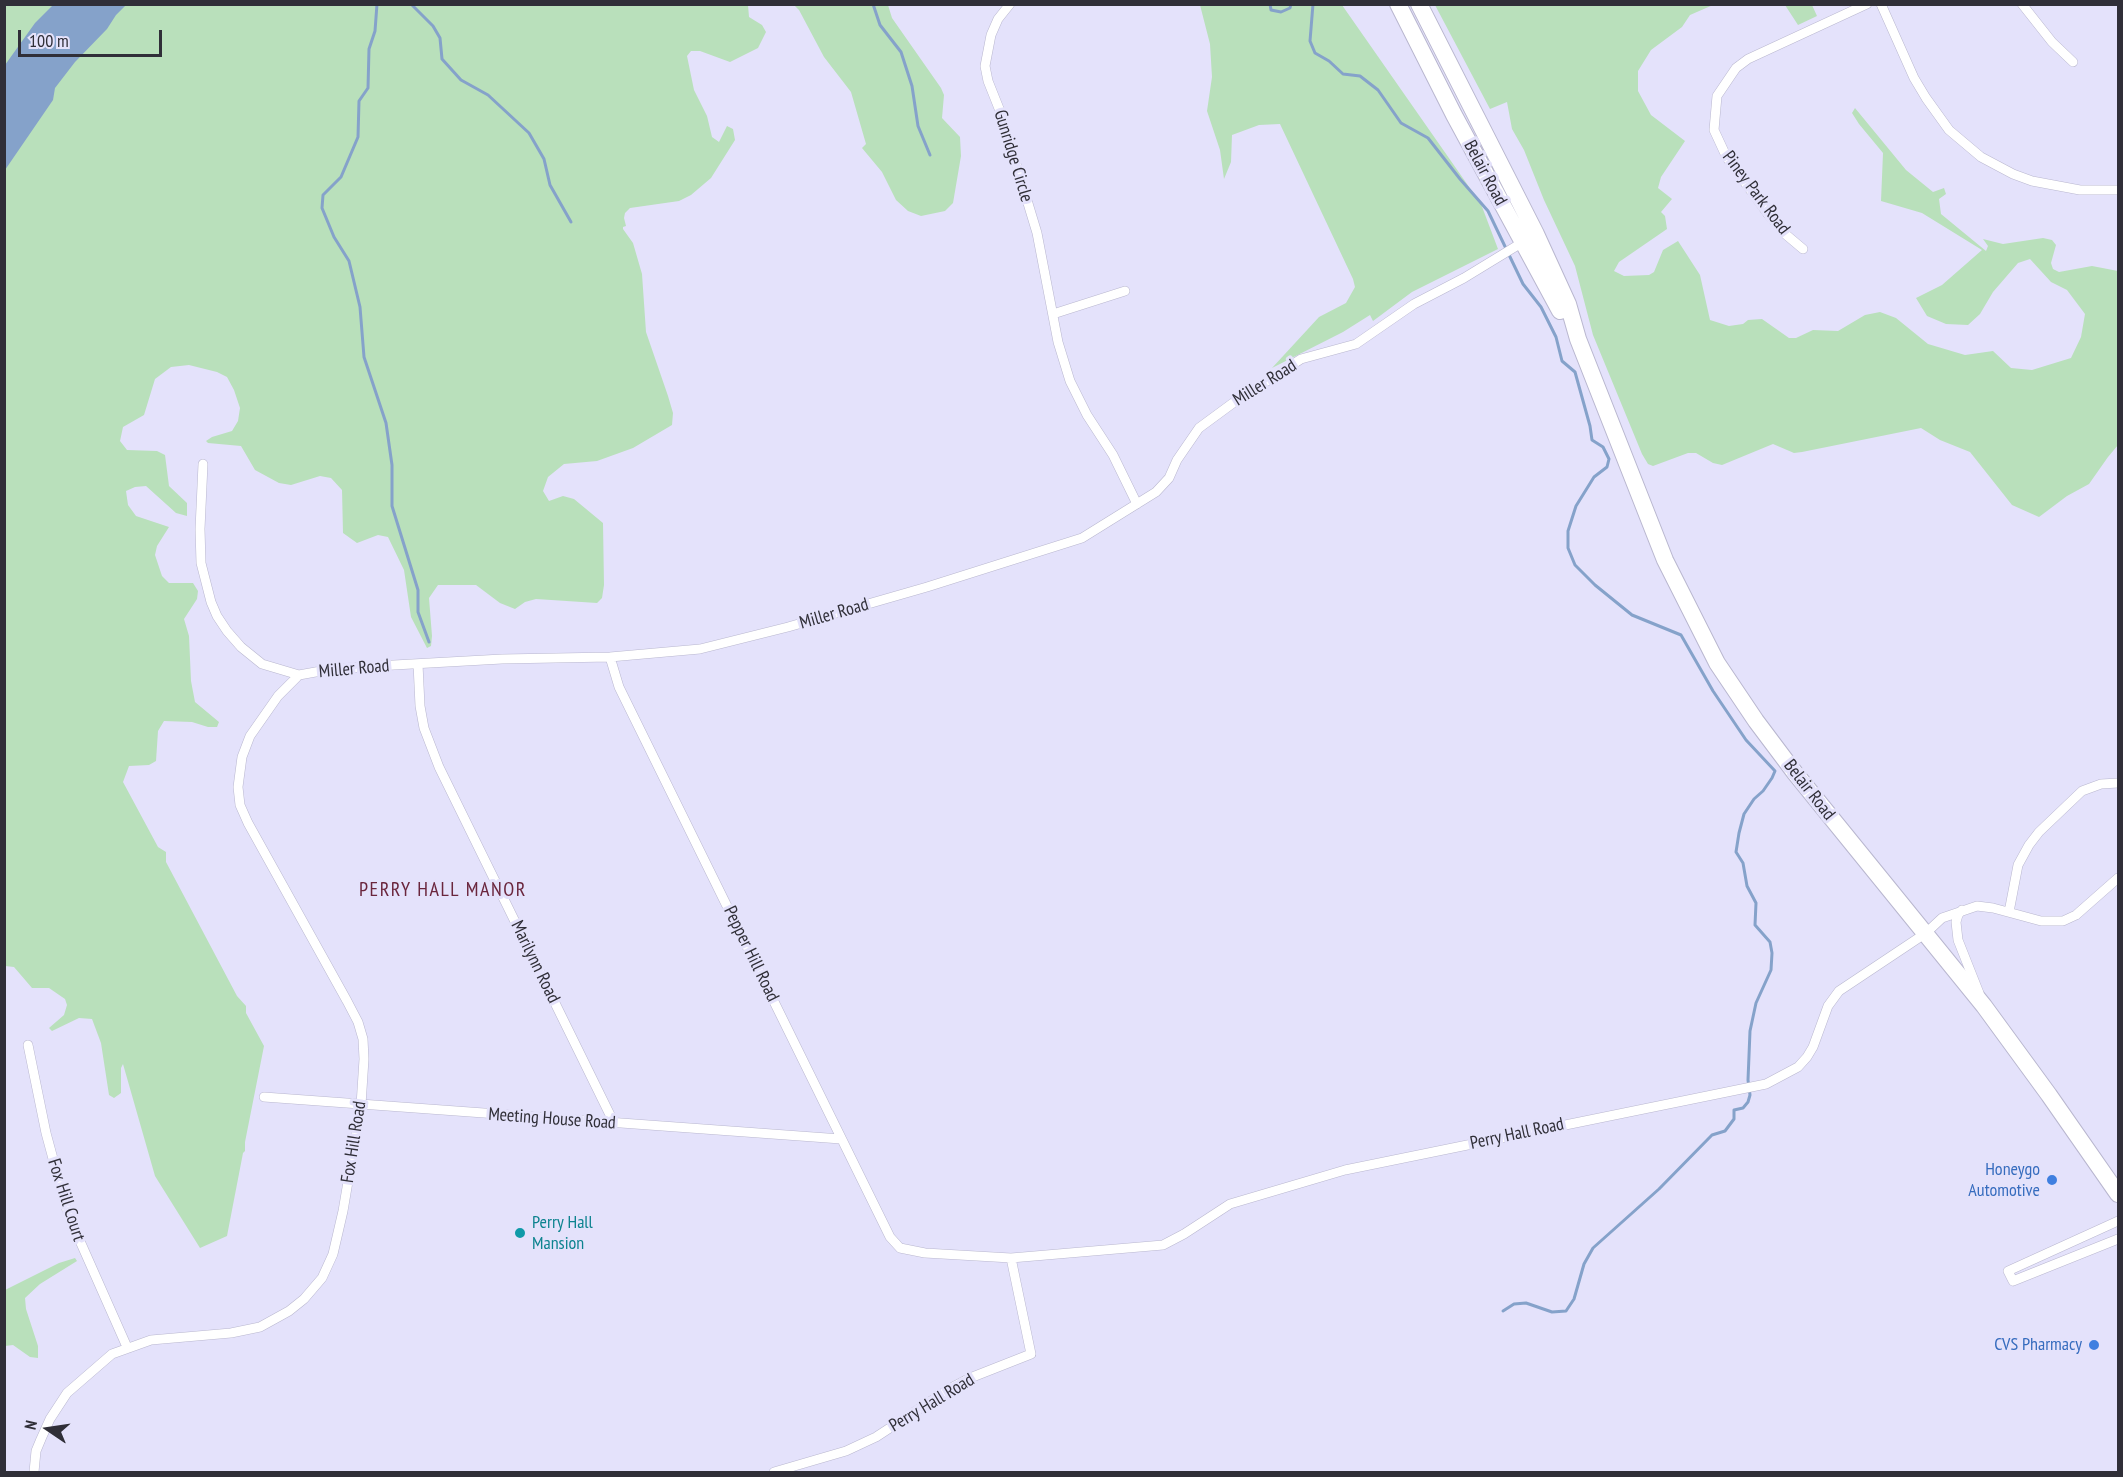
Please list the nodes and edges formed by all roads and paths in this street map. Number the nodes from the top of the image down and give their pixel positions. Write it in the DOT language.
graph roads {
  1 [pos="1010,4"];
  2 [pos="1398,4"];
  3 [pos="1419,4"];
  4 [pos="1868,4"];
  5 [pos="1881,4"];
  6 [pos="2022,4"];
  7 [pos="2073,62"];
  8 [pos="2118,190"];
  9 [pos="1519,245"];
  10 [pos="1803,249"];
  11 [pos="1125,291"];
  12 [pos="1053,314"];
  13 [pos="203,465"];
  14 [pos="1137,504"];
  15 [pos="610,657"];
  16 [pos="418,664"];
  17 [pos="299,675"];
  18 [pos="2118,783"];
  19 [pos="2118,878"];
  20 [pos="1962,910"];
  21 [pos="2008,912"];
  22 [pos="1926,933"];
  23 [pos="1984,1006"];
  24 [pos="28,1044"];
  25 [pos="264,1097"];
  26 [pos="361,1105"];
  27 [pos="614,1123"];
  28 [pos="840,1139"];
  29 [pos="2118,1194"];
  30 [pos="2118,1221"];
  31 [pos="2118,1239"];
  32 [pos="900,1248"];
  33 [pos="1011,1258"];
  34 [pos="127,1347"];
  35 [pos="34,1473"];
  36 [pos="774,1473"];
  1 -- 12 [label="street, Gunridge Circle"];
  2 -- 9 [label="highway, Belair Road"];
  3 -- 9 [label="highway, Belair Road"];
  4 -- 10 [label="street, Piney Park Road"];
  5 -- 8 [label="street"];
  6 -- 7 [label="street"];
  9 -- 14 [label="street, Miller Road"];
  9 -- 22 [label="highway, Belair Road"];
  11 -- 12 [label="street"];
  12 -- 14 [label="street, Gunridge Circle"];
  13 -- 17 [label="street, Miller Road"];
  14 -- 15 [label="street, Miller Road"];
  15 -- 16 [label="street, Miller Road"];
  15 -- 28 [label="street, Pepper Hill Road"];
  16 -- 17 [label="street, Miller Road"];
  16 -- 27 [label="street, Marilynn Road"];
  17 -- 26 [label="street, Fox Hill Road"];
  18 -- 21 [label="street"];
  19 -- 21 [label="street, Perry Hall Road"];
  20 -- 21 [label="street, Perry Hall Road"];
  20 -- 22 [label="street, Perry Hall Road"];
  20 -- 23 [label="street"];
  22 -- 23 [label="highway, Belair Road"];
  22 -- 33 [label="street, Perry Hall Road"];
  23 -- 29 [label="highway, Belair Road"];
  24 -- 34 [label="street, Fox Hill Court"];
  25 -- 26 [label="street, Meeting House Road"];
  26 -- 27 [label="street, Meeting House Road"];
  26 -- 34 [label="street, Fox Hill Road"];
  27 -- 28 [label="street, Meeting House Road"];
  28 -- 32 [label="street, Pepper Hill Road"];
  30 -- 31 [label="street"];
  32 -- 33 [label="street, Perry Hall Road"];
  33 -- 36 [label="street, Perry Hall Road"];
  34 -- 35 [label="street, Fox Hill Road"];
}
